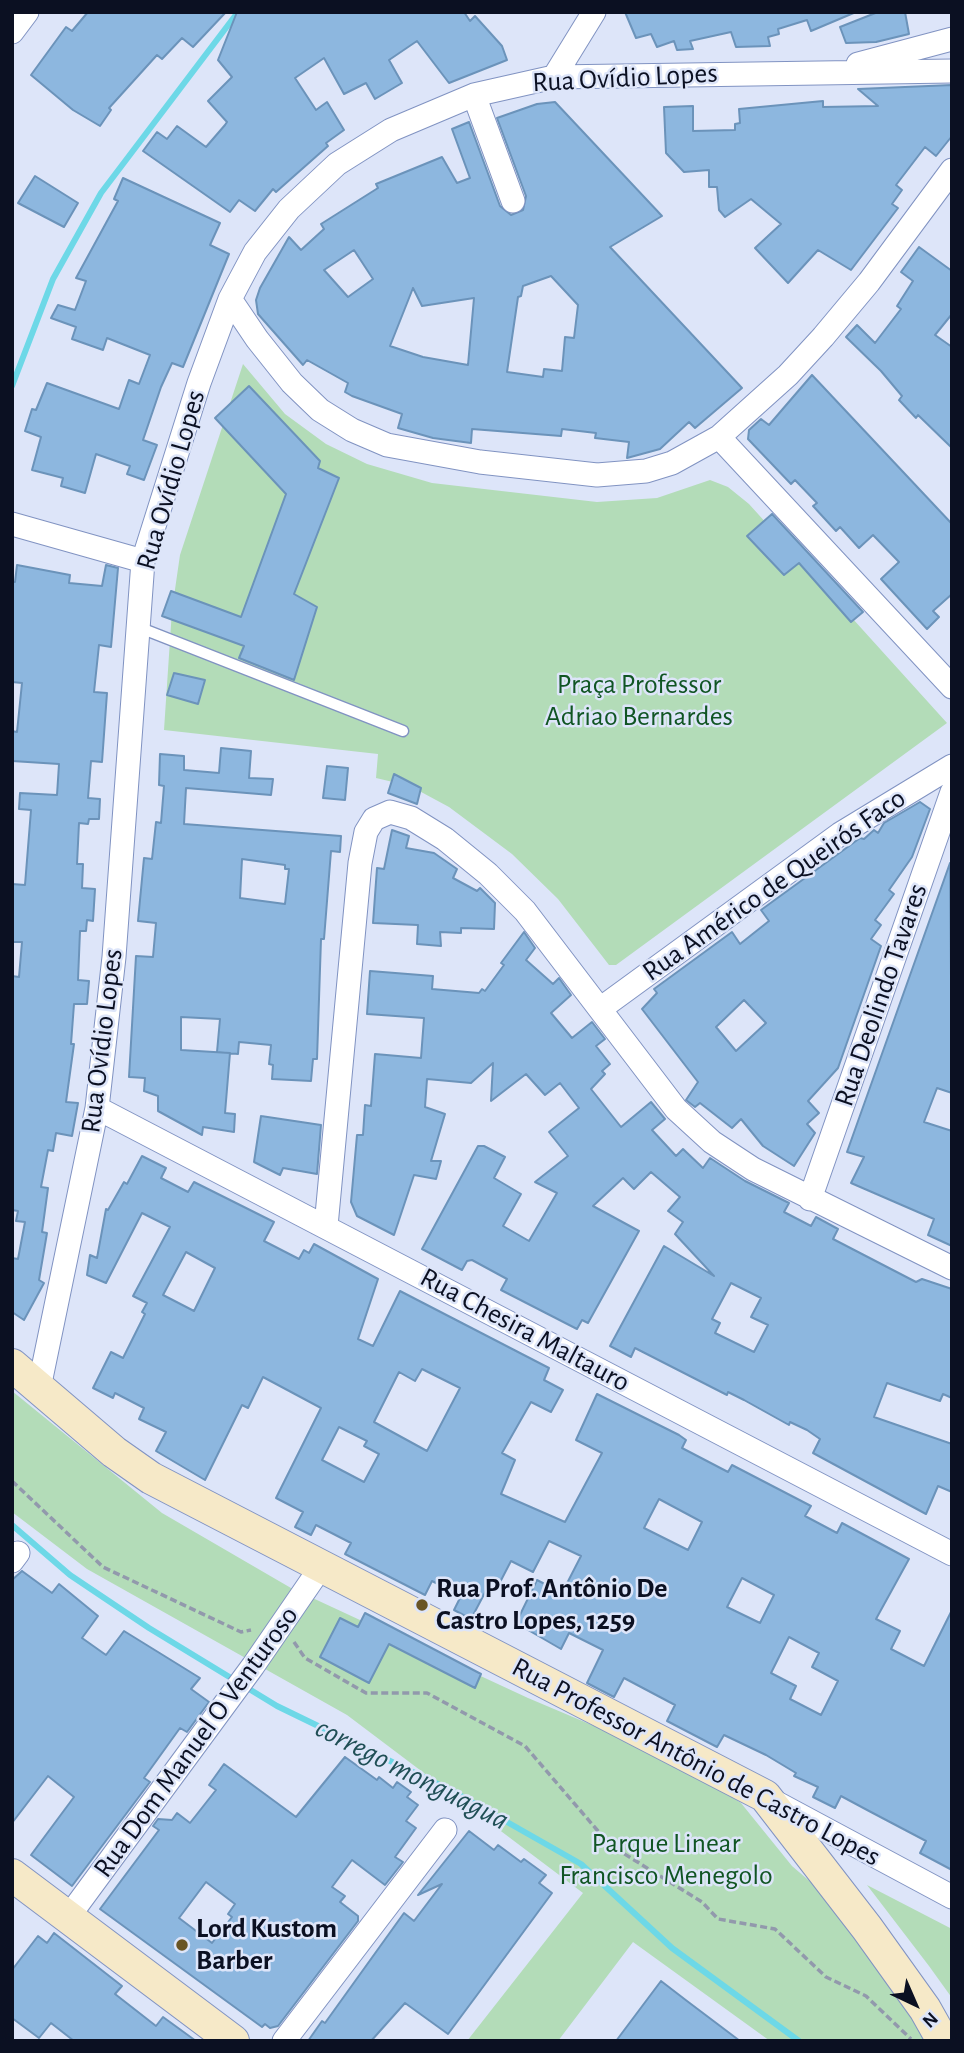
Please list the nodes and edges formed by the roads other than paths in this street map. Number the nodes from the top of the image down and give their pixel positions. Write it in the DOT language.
graph roads {
  1 [pos="27,12"];
  2 [pos="594,12"];
  3 [pos="12,32"];
  4 [pos="952,39"];
  5 [pos="952,71"];
  6 [pos="831,72"];
  7 [pos="554,77"];
  8 [pos="474,95"];
  9 [pos="952,170"];
  10 [pos="513,201"];
  11 [pos="230,299"];
  12 [pos="719,437"];
  13 [pos="12,524"];
  14 [pos="143,561"];
  15 [pos="138,627"];
  16 [pos="952,687"];
  17 [pos="403,731"];
  18 [pos="952,766"];
  19 [pos="952,792"];
  20 [pos="600,1009"];
  21 [pos="97,1108"];
  22 [pos="810,1199"];
  23 [pos="326,1226"];
  24 [pos="952,1268"];
  25 [pos="12,1365"];
  26 [pos="40,1388"];
  27 [pos="952,1554"];
  28 [pos="321,1567"];
  29 [pos="765,1796"];
  30 [pos="445,1830"];
  31 [pos="19,1888"];
  32 [pos="952,1897"];
  33 [pos="69,1916"];
  34 [pos="233,2041"];
  35 [pos="284,2041"];
  36 [pos="943,2041"];
  1 -- 3 [label="street"];
  2 -- 7 [label="street"];
  4 -- 6 [label="street, Rua Ovídio Lopes"];
  5 -- 6 [label="street, Rua Ovídio Lopes"];
  6 -- 7 [label="street, Rua Ovídio Lopes"];
  7 -- 8 [label="street, Rua Ovídio Lopes"];
  8 -- 10 [label="street"];
  8 -- 11 [label="street, Rua Ovídio Lopes"];
  9 -- 12 [label="street"];
  11 -- 12 [label="street"];
  11 -- 14 [label="street, Rua Ovídio Lopes"];
  12 -- 16 [label="street"];
  13 -- 14 [label="street"];
  14 -- 15 [label="street, Rua Ovídio Lopes"];
  15 -- 17 [label="lane"];
  15 -- 21 [label="street, Rua Ovídio Lopes"];
  18 -- 20 [label="street, Rua Américo de Queirós Faco"];
  19 -- 22 [label="street, Rua Deolindo Tavares"];
  20 -- 22 [label="street"];
  20 -- 23 [label="street"];
  21 -- 23 [label="street, Rua Chesira Maltauro"];
  21 -- 26 [label="street, Rua Ovídio Lopes"];
  22 -- 24 [label="street"];
  23 -- 27 [label="street, Rua Chesira Maltauro"];
  25 -- 26 [label="main road, Rua Professor Antônio de Castro Lopes"];
  26 -- 28 [label="main road, Rua Professor Antônio de Castro Lopes"];
  28 -- 29 [label="main road, Rua Professor Antônio de Castro Lopes"];
  28 -- 33 [label="street, Rua Dom Manuel O Venturoso"];
  29 -- 32 [label="street, Rua Professor Antônio de Castro Lopes"];
  29 -- 36 [label="main road"];
  30 -- 35 [label="street"];
  31 -- 33 [label="main road"];
  33 -- 34 [label="main road"];
}
